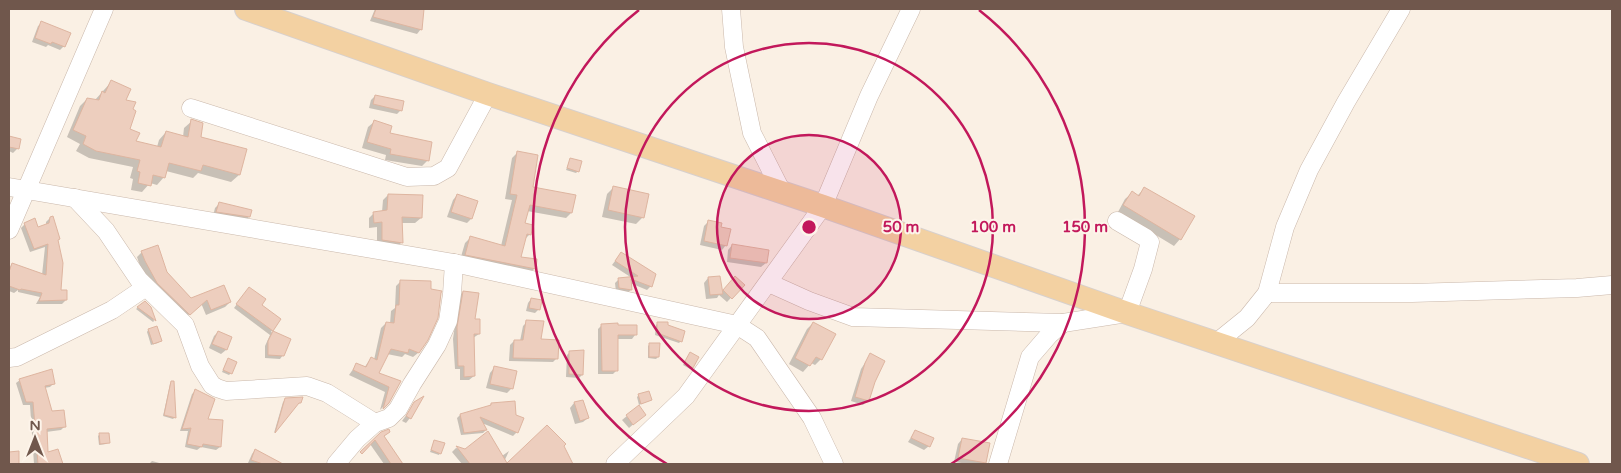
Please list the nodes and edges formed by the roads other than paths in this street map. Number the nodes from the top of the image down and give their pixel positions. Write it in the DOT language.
graph roads {
  1 [pos="104,9"];
  2 [pos="246,9"];
  3 [pos="731,9"];
  4 [pos="910,9"];
  5 [pos="1401,9"];
  6 [pos="488,94"];
  7 [pos="191,108"];
  8 [pos="17,189"];
  9 [pos="782,192"];
  10 [pos="75,198"];
  11 [pos="823,206"];
  12 [pos="1117,221"];
  13 [pos="9,230"];
  14 [pos="454,263"];
  15 [pos="769,282"];
  16 [pos="1612,285"];
  17 [pos="146,288"];
  18 [pos="1267,293"];
  19 [pos="1127,312"];
  20 [pos="1063,322"];
  21 [pos="737,324"];
  22 [pos="1216,343"];
  23 [pos="9,358"];
  24 [pos="375,423"];
  25 [pos="336,464"];
  26 [pos="615,464"];
  27 [pos="834,464"];
  28 [pos="998,464"];
  29 [pos="1578,464"];
  1 -- 8 [label="street"];
  2 -- 6 [label="main road"];
  3 -- 9 [label="street"];
  4 -- 11 [label="street"];
  5 -- 18 [label="street"];
  6 -- 7 [label="street"];
  6 -- 9 [label="main road"];
  8 -- 10 [label="street"];
  8 -- 13 [label="street"];
  9 -- 11 [label="main road"];
  10 -- 14 [label="street"];
  10 -- 17 [label="street"];
  11 -- 15 [label="street"];
  11 -- 19 [label="main road"];
  12 -- 19 [label="street"];
  14 -- 21 [label="street"];
  14 -- 24 [label="street"];
  15 -- 20 [label="street"];
  15 -- 21 [label="street"];
  16 -- 18 [label="street"];
  17 -- 23 [label="street"];
  17 -- 24 [label="street"];
  18 -- 22 [label="street"];
  19 -- 20 [label="street"];
  19 -- 22 [label="main road"];
  20 -- 28 [label="street"];
  21 -- 26 [label="street"];
  21 -- 27 [label="street"];
  22 -- 29 [label="main road"];
  24 -- 25 [label="street"];
}
